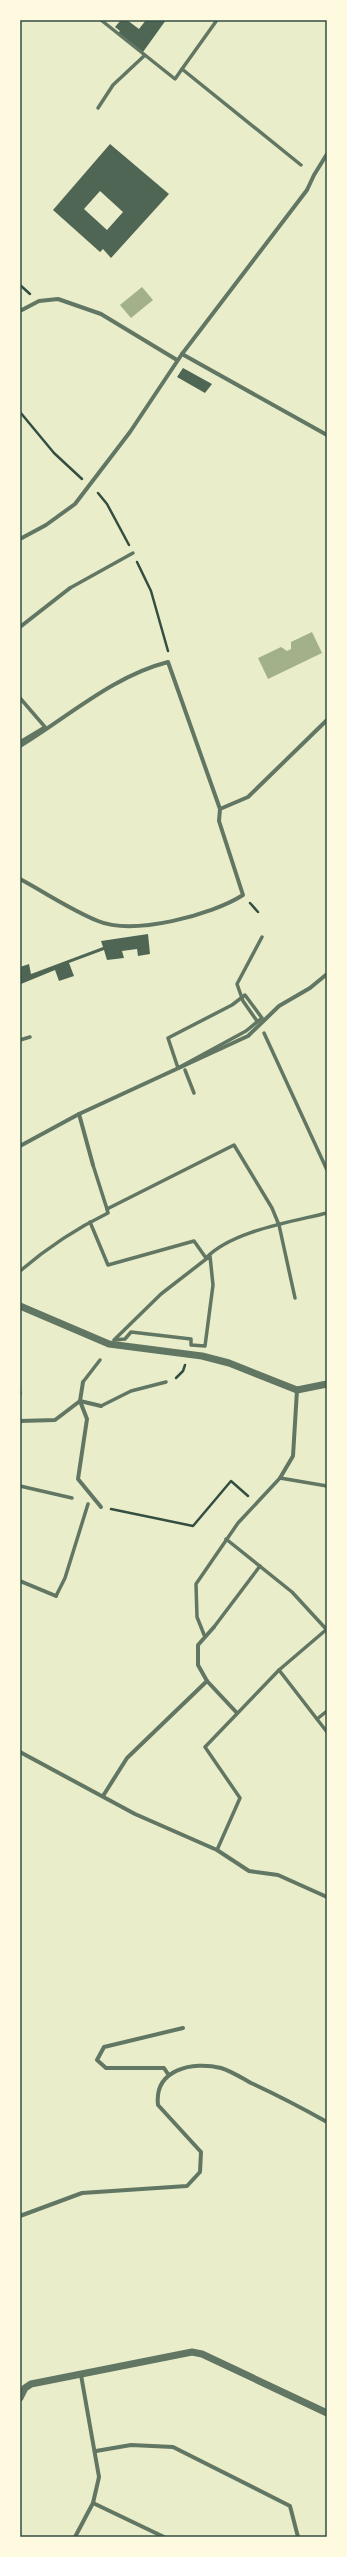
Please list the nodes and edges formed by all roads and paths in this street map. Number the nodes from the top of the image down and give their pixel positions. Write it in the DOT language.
graph roads {
  1 [pos="101,20"];
  2 [pos="218,20"];
  3 [pos="144,56"];
  4 [pos="182,69"];
  5 [pos="98,108"];
  6 [pos="327,154"];
  7 [pos="301,165"];
  8 [pos="20,311"];
  9 [pos="182,354"];
  10 [pos="178,360"];
  11 [pos="20,412"];
  12 [pos="327,435"];
  13 [pos="86,482"];
  14 [pos="92,487"];
  15 [pos="20,539"];
  16 [pos="133,553"];
  17 [pos="70,588"];
  18 [pos="20,628"];
  19 [pos="168,662"];
  20 [pos="20,698"];
  21 [pos="327,720"];
  22 [pos="20,742"];
  23 [pos="20,746"];
  24 [pos="220,809"];
  25 [pos="20,879"];
  26 [pos="262,938"];
  27 [pos="327,974"];
  28 [pos="242,998"];
  29 [pos="258,1023"];
  30 [pos="264,1032"];
  31 [pos="30,1037"];
  32 [pos="20,1040"];
  33 [pos="185,1070"];
  34 [pos="194,1093"];
  35 [pos="79,1114"];
  36 [pos="20,1146"];
  37 [pos="93,1165"];
  38 [pos="327,1170"];
  39 [pos="107,1209"];
  40 [pos="327,1213"];
  41 [pos="90,1222"];
  42 [pos="279,1225"];
  43 [pos="206,1258"];
  44 [pos="20,1271"];
  45 [pos="295,1298"];
  46 [pos="20,1306"];
  47 [pos="100,1360"];
  48 [pos="185,1362"];
  49 [pos="83,1382"];
  50 [pos="166,1382"];
  51 [pos="327,1384"];
  52 [pos="297,1390"];
  53 [pos="80,1402"];
  54 [pos="100,1406"];
  55 [pos="20,1421"];
  56 [pos="280,1478"];
  57 [pos="20,1486"];
  58 [pos="327,1486"];
  59 [pos="72,1498"];
  60 [pos="88,1504"];
  61 [pos="258,1504"];
  62 [pos="100,1507"];
  63 [pos="226,1539"];
  64 [pos="260,1566"];
  65 [pos="20,1581"];
  66 [pos="56,1596"];
  67 [pos="214,1627"];
  68 [pos="327,1630"];
  69 [pos="204,1637"];
  70 [pos="279,1670"];
  71 [pos="207,1681"];
  72 [pos="327,1711"];
  73 [pos="237,1713"];
  74 [pos="317,1719"];
  75 [pos="327,1732"];
  76 [pos="20,1752"];
  77 [pos="103,1796"];
  78 [pos="217,1850"];
  79 [pos="327,1897"];
  80 [pos="182,2028"];
  81 [pos="168,2074"];
  82 [pos="327,2122"];
  83 [pos="20,2216"];
  84 [pos="81,2375"];
  85 [pos="20,2398"];
  86 [pos="327,2413"];
  87 [pos="96,2451"];
  88 [pos="93,2503"];
  89 [pos="75,2537"];
  90 [pos="164,2537"];
  91 [pos="298,2537"];
  1 -- 3 [label="street"];
  2 -- 4 [label="street"];
  3 -- 4 [label="street"];
  3 -- 5 [label="street"];
  4 -- 7 [label="street"];
  6 -- 9 [label="street"];
  8 -- 10 [label="street"];
  9 -- 10 [label="street"];
  9 -- 12 [label="street"];
  10 -- 15 [label="street"];
  11 -- 13 [label="path"];
  14 -- 16 [label="path"];
  16 -- 17 [label="street"];
  16 -- 19 [label="path"];
  17 -- 18 [label="street"];
  19 -- 23 [label="street"];
  19 -- 24 [label="street"];
  20 -- 22 [label="street"];
  21 -- 24 [label="street"];
  24 -- 25 [label="street"];
  26 -- 28 [label="street"];
  27 -- 29 [label="street"];
  28 -- 29 [label="street"];
  28 -- 29 [label="street"];
  28 -- 29 [label="street"];
  29 -- 35 [label="street"];
  30 -- 38 [label="street"];
  31 -- 32 [label="street"];
  33 -- 34 [label="street"];
  35 -- 36 [label="street"];
  35 -- 37 [label="street"];
  37 -- 39 [label="street"];
  39 -- 41 [label="street"];
  39 -- 42 [label="street"];
  40 -- 42 [label="street"];
  41 -- 43 [label="street"];
  41 -- 44 [label="street"];
  42 -- 43 [label="street"];
  42 -- 45 [label="street"];
  43 -- 43 [label="street"];
  46 -- 52 [label="street"];
  47 -- 49 [label="street"];
  48 -- 50 [label="path"];
  49 -- 53 [label="street"];
  50 -- 54 [label="street"];
  51 -- 52 [label="street"];
  52 -- 56 [label="street"];
  53 -- 54 [label="street"];
  53 -- 55 [label="street"];
  53 -- 62 [label="street"];
  56 -- 58 [label="street"];
  56 -- 61 [label="street"];
  57 -- 59 [label="street"];
  60 -- 66 [label="street"];
  61 -- 62 [label="path"];
  61 -- 63 [label="street"];
  63 -- 64 [label="street"];
  63 -- 69 [label="street"];
  64 -- 67 [label="street"];
  64 -- 68 [label="street"];
  65 -- 66 [label="street"];
  67 -- 69 [label="street"];
  68 -- 70 [label="street"];
  69 -- 71 [label="street"];
  70 -- 73 [label="street"];
  70 -- 74 [label="street"];
  71 -- 73 [label="street"];
  71 -- 77 [label="street"];
  72 -- 74 [label="street"];
  73 -- 78 [label="street"];
  74 -- 75 [label="street"];
  76 -- 77 [label="street"];
  77 -- 78 [label="street"];
  78 -- 79 [label="street"];
  80 -- 81 [label="street"];
  81 -- 82 [label="street"];
  81 -- 83 [label="street"];
  84 -- 85 [label="street"];
  84 -- 86 [label="street"];
  84 -- 87 [label="street"];
  87 -- 88 [label="street"];
  87 -- 91 [label="street"];
  88 -- 89 [label="street"];
  88 -- 90 [label="street"];
}
